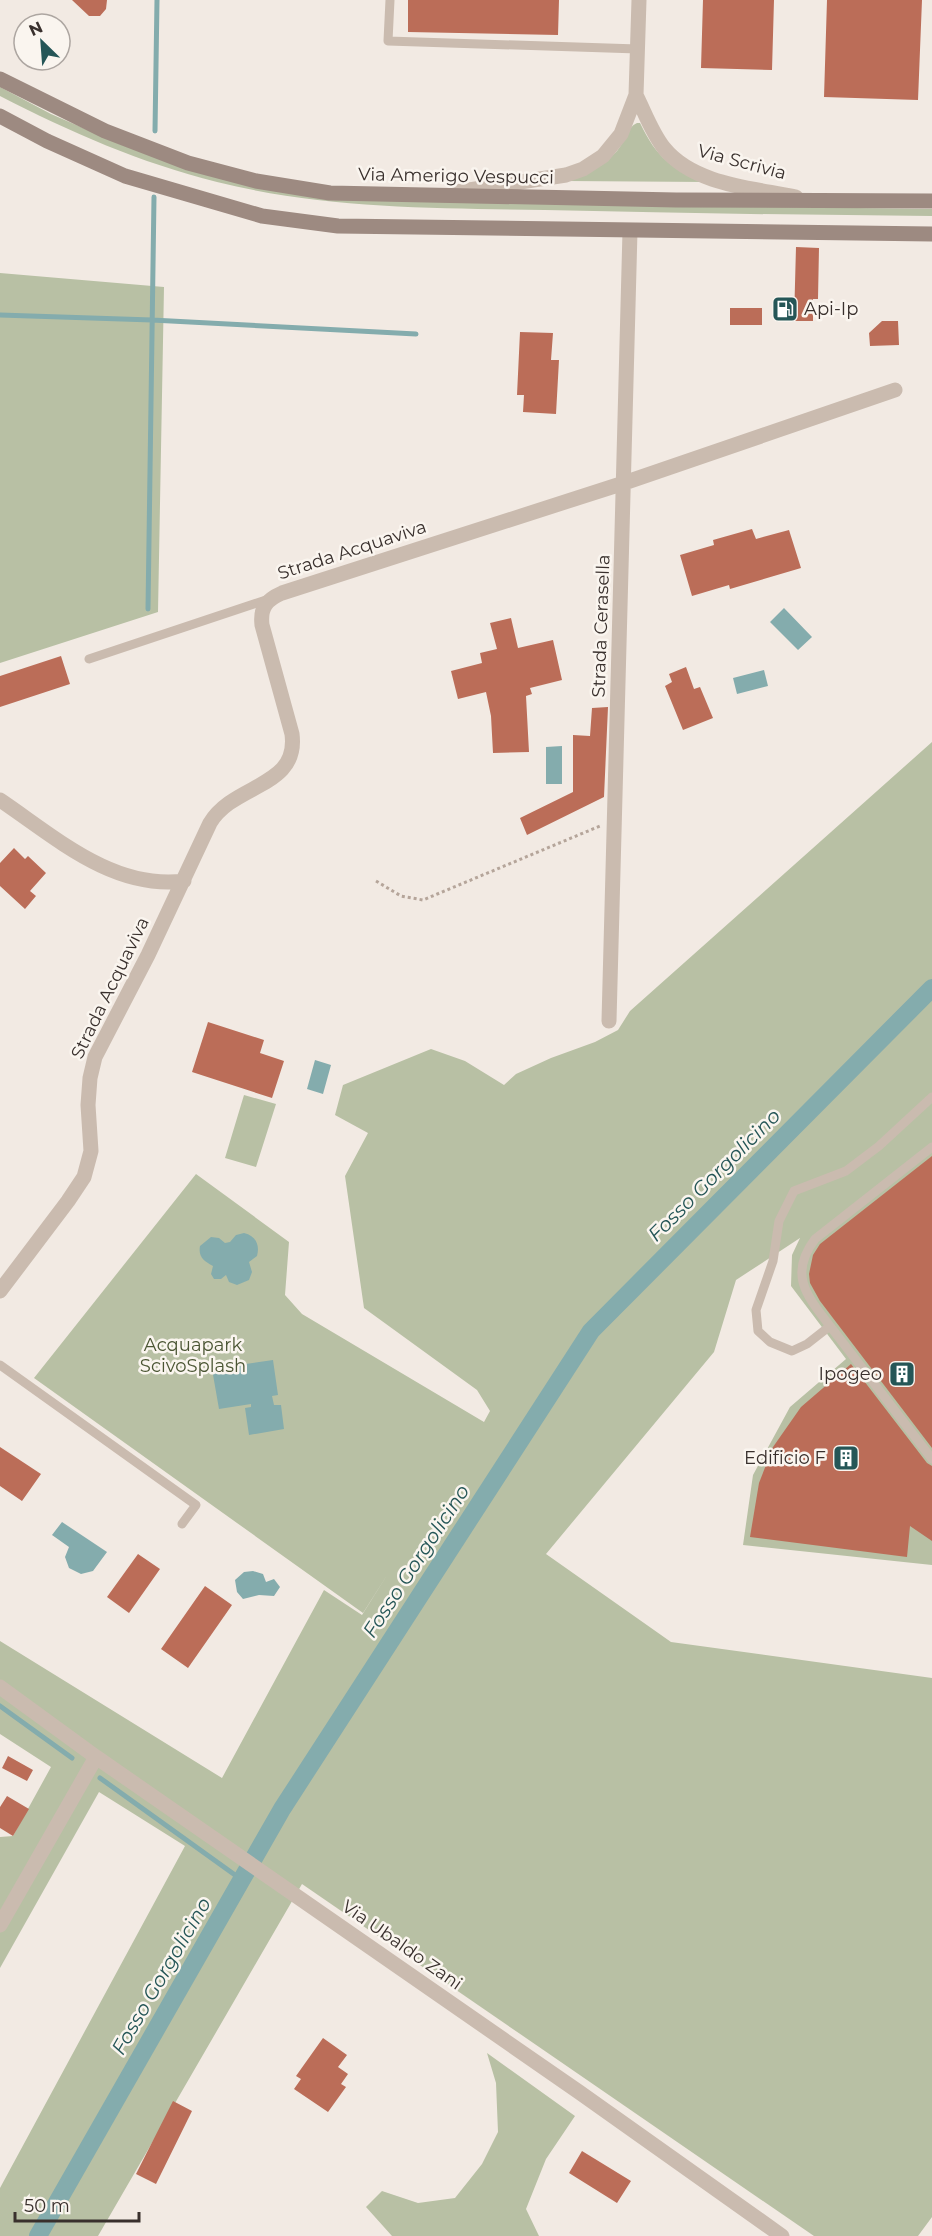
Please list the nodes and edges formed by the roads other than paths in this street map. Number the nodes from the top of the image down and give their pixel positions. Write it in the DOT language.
graph roads {
  1 [pos="390,0"];
  2 [pos="639,0"];
  3 [pos="638,49"];
  4 [pos="0,79"];
  5 [pos="636,95"];
  6 [pos="0,117"];
  7 [pos="437,196"];
  8 [pos="805,199"];
  9 [pos="932,201"];
  10 [pos="630,231"];
  11 [pos="932,234"];
  12 [pos="895,390"];
  13 [pos="624,483"];
  14 [pos="271,598"];
  15 [pos="89,658"];
  16 [pos="0,800"];
  17 [pos="184,881"];
  18 [pos="609,1021"];
  19 [pos="932,1097"];
  20 [pos="932,1147"];
  21 [pos="0,1291"];
  22 [pos="830,1326"];
  23 [pos="0,1365"];
  24 [pos="932,1459"];
  25 [pos="182,1524"];
  26 [pos="0,1687"];
  27 [pos="96,1757"];
  28 [pos="0,1925"];
  29 [pos="782,2236"];
  1 -- 3 [label="lane"];
  2 -- 3 [label="street"];
  3 -- 5 [label="street"];
  4 -- 7 [label="street, Via Amerigo Vespucci"];
  5 -- 7 [label="street"];
  5 -- 8 [label="street, Via Scrivia"];
  6 -- 10 [label="street"];
  7 -- 8 [label="street, Via Amerigo Vespucci"];
  8 -- 9 [label="street, Via Amerigo Vespucci"];
  10 -- 11 [label="street"];
  10 -- 13 [label="street, Strada Cerasella"];
  12 -- 13 [label="street, Strada Acquaviva"];
  13 -- 14 [label="street, Strada Acquaviva"];
  13 -- 18 [label="street, Strada Cerasella"];
  14 -- 15 [label="lane"];
  14 -- 17 [label="street, Strada Acquaviva"];
  16 -- 17 [label="street"];
  17 -- 21 [label="street, Strada Acquaviva"];
  19 -- 22 [label="lane"];
  20 -- 22 [label="lane"];
  22 -- 24 [label="lane"];
  23 -- 25 [label="lane"];
  26 -- 27 [label="street, Via Ubaldo Zani"];
  27 -- 28 [label="street"];
  27 -- 29 [label="street, Via Ubaldo Zani"];
}
